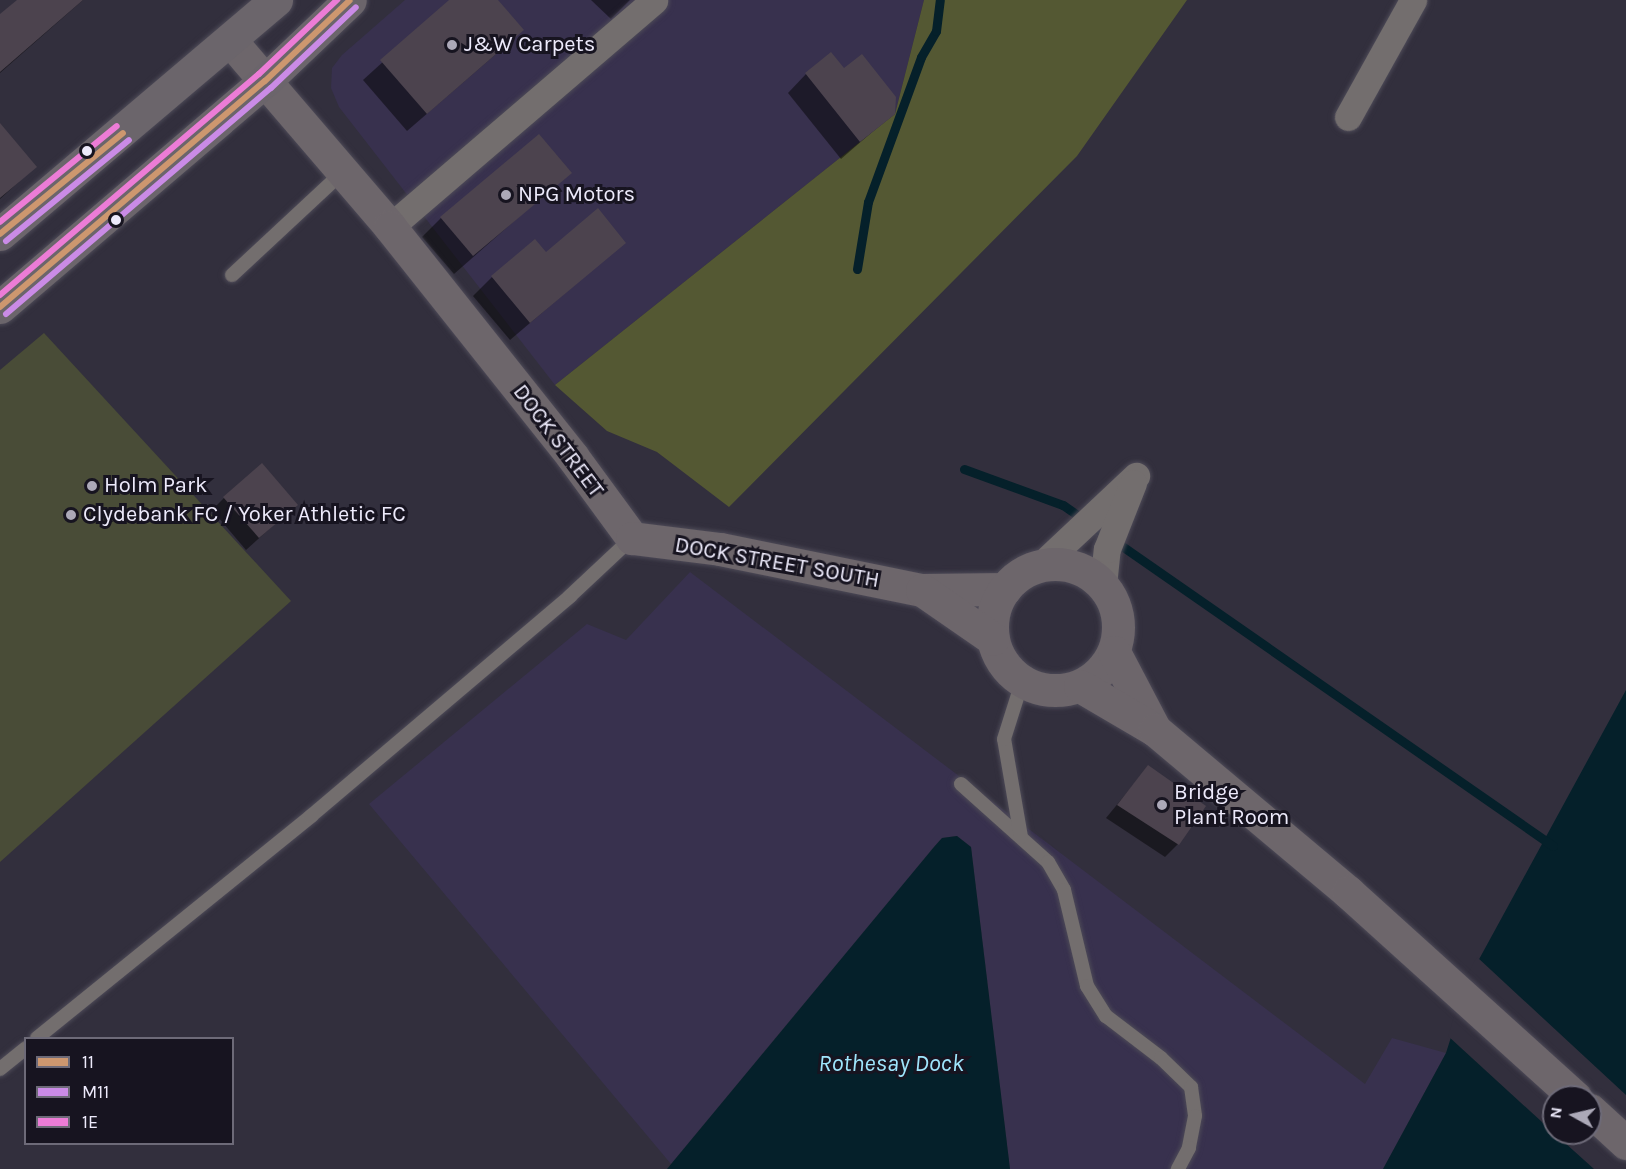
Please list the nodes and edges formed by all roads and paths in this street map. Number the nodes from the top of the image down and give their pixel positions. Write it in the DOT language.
graph roads {
  1 [pos="276,0"];
  2 [pos="350,0"];
  3 [pos="654,0"];
  4 [pos="1413,0"];
  5 [pos="230,40"];
  6 [pos="265,81"];
  7 [pos="1348,117"];
  8 [pos="344,172"];
  9 [pos="390,227"];
  10 [pos="0,234"];
  11 [pos="232,275"];
  12 [pos="0,307"];
  13 [pos="632,538"];
  14 [pos="1040,566"];
  15 [pos="1103,585"];
  16 [pos="1005,589"];
  17 [pos="922,590"];
  18 [pos="993,639"];
  19 [pos="1114,652"];
  20 [pos="1022,682"];
  21 [pos="1080,686"];
  22 [pos="1155,730"];
  23 [pos="961,784"];
  24 [pos="1021,837"];
  25 [pos="38,1037"];
  26 [pos="24,1050"];
  27 [pos="0,1069"];
  28 [pos="1562,1085"];
  29 [pos="1602,1121"];
  30 [pos="1626,1143"];
  31 [pos="1178,1169"];
  1 -- 5 [label="main road"];
  2 -- 6 [label="main road"];
  3 -- 9 [label="street"];
  4 -- 7 [label="street"];
  5 -- 6 [label="street, DOCK STREET"];
  5 -- 10 [label="main road"];
  6 -- 8 [label="street, DOCK STREET"];
  6 -- 12 [label="main road"];
  8 -- 9 [label="street, DOCK STREET"];
  8 -- 11 [label="lane"];
  9 -- 13 [label="street, DOCK STREET"];
  13 -- 17 [label="street, DOCK STREET SOUTH"];
  13 -- 25 [label="lane"];
  14 -- 15 [label="street"];
  14 -- 15 [label="street"];
  14 -- 16 [label="street"];
  15 -- 19 [label="street"];
  16 -- 17 [label="street, DOCK STREET SOUTH"];
  16 -- 18 [label="street"];
  17 -- 18 [label="street, DOCK STREET SOUTH"];
  18 -- 20 [label="street"];
  19 -- 21 [label="street"];
  19 -- 22 [label="street"];
  20 -- 21 [label="street"];
  20 -- 24 [label="lane"];
  21 -- 22 [label="street"];
  22 -- 28 [label="street"];
  23 -- 24 [label="lane"];
  24 -- 31 [label="lane"];
  26 -- 27 [label="lane"];
  29 -- 30 [label="street"];
}
